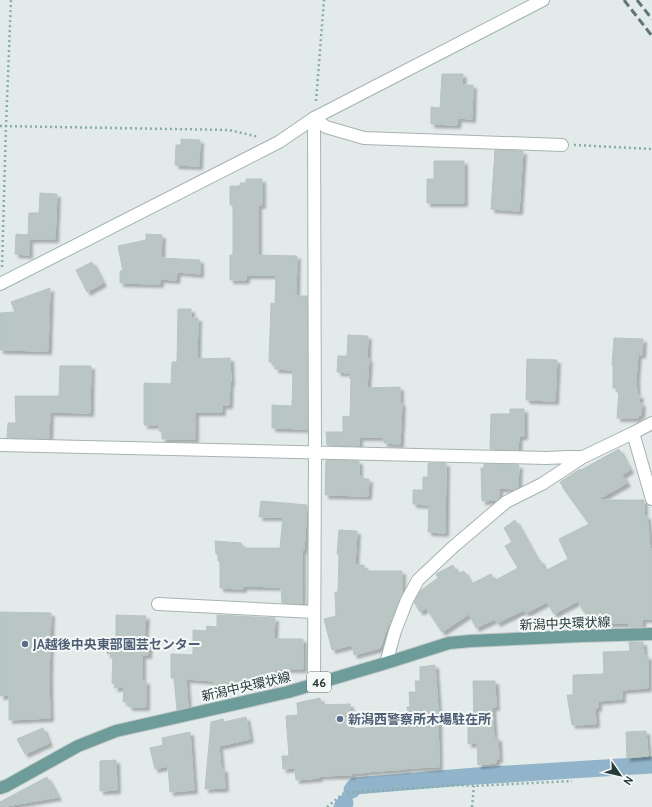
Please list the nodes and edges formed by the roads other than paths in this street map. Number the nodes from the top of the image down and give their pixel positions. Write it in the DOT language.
graph roads {
  1 [pos="543,0"];
  2 [pos="314,118"];
  3 [pos="562,145"];
  4 [pos="1,284"];
  5 [pos="652,423"];
  6 [pos="633,433"];
  7 [pos="0,444"];
  8 [pos="315,452"];
  9 [pos="583,457"];
  10 [pos="652,499"];
  11 [pos="158,604"];
  12 [pos="314,612"];
  13 [pos="652,634"];
  14 [pos="386,663"];
  15 [pos="314,684"];
  16 [pos="0,788"];
  1 -- 2 [label="street"];
  2 -- 3 [label="street"];
  2 -- 4 [label="street"];
  2 -- 8 [label="street"];
  5 -- 6 [label="street"];
  6 -- 9 [label="street"];
  6 -- 10 [label="street"];
  7 -- 8 [label="street"];
  8 -- 9 [label="street"];
  8 -- 12 [label="street"];
  9 -- 14 [label="street"];
  11 -- 12 [label="street"];
  12 -- 15 [label="street"];
  13 -- 14 [label="main road, 新潟中央環状線 / 46"];
  14 -- 15 [label="main road, 新潟中央環状線 / 46"];
  15 -- 16 [label="main road, 新潟中央環状線 / 46"];
}
